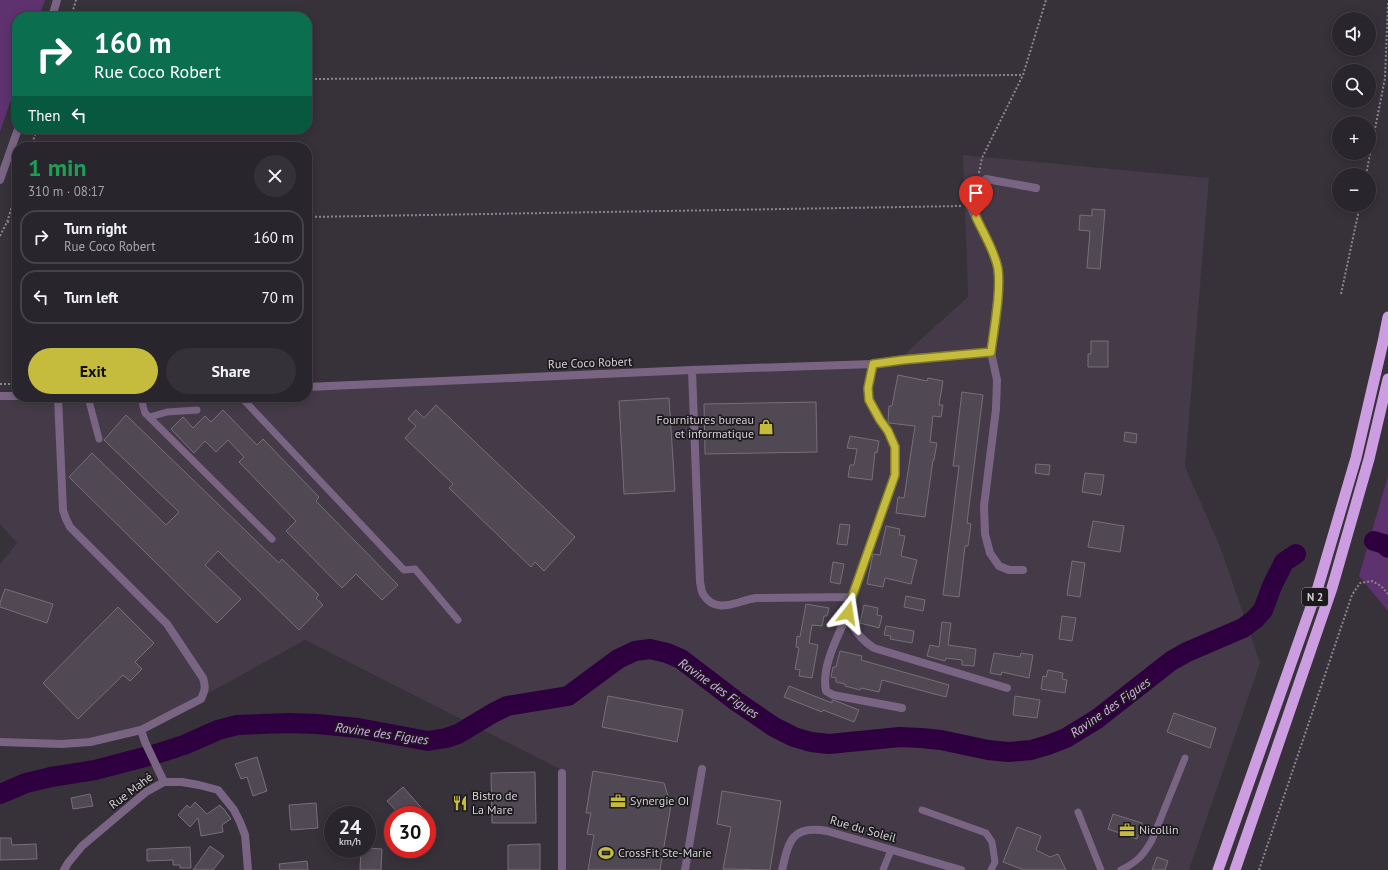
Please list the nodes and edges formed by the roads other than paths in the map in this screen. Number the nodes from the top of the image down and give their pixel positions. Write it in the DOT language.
graph roads {
  1 [pos="57,0"];
  2 [pos="53,12"];
  3 [pos="12,146"];
  4 [pos="0,180"];
  5 [pos="1036,188"];
  6 [pos="1388,317"];
  7 [pos="991,352"];
  8 [pos="873,364"];
  9 [pos="692,370"];
  10 [pos="1388,379"];
  11 [pos="312,387"];
  12 [pos="0,396"];
  13 [pos="12,396"];
  14 [pos="58,402"];
  15 [pos="89,402"];
  16 [pos="143,402"];
  17 [pos="246,402"];
  18 [pos="197,410"];
  19 [pos="150,417"];
  20 [pos="99,439"];
  21 [pos="272,539"];
  22 [pos="1023,570"];
  23 [pos="852,597"];
  24 [pos="848,613"];
  25 [pos="458,620"];
  26 [pos="1007,688"];
  27 [pos="902,708"];
  28 [pos="141,730"];
  29 [pos="0,742"];
  30 [pos="1185,758"];
  31 [pos="702,769"];
  32 [pos="562,773"];
  33 [pos="164,782"];
  34 [pos="922,810"];
  35 [pos="1078,812"];
  36 [pos="891,850"];
  37 [pos="64,870"];
  38 [pos="248,870"];
  39 [pos="562,870"];
  40 [pos="685,870"];
  41 [pos="782,870"];
  42 [pos="883,870"];
  43 [pos="961,870"];
  44 [pos="991,870"];
  45 [pos="1101,870"];
  46 [pos="1121,870"];
  47 [pos="1218,870"];
  48 [pos="1235,870"];
  1 -- 2 [label="street"];
  3 -- 4 [label="street"];
  5 -- 7 [label="street"];
  6 -- 47 [label="highway, N 2"];
  7 -- 8 [label="street, Rue Coco Robert"];
  7 -- 22 [label="street"];
  8 -- 9 [label="street, Rue Coco Robert"];
  8 -- 23 [label="street"];
  9 -- 11 [label="street, Rue Coco Robert"];
  9 -- 23 [label="street"];
  10 -- 48 [label="highway, N 2"];
  12 -- 13 [label="street"];
  14 -- 28 [label="street"];
  15 -- 20 [label="lane"];
  16 -- 19 [label="lane"];
  17 -- 25 [label="lane"];
  18 -- 19 [label="lane"];
  19 -- 21 [label="lane"];
  23 -- 24 [label="street"];
  24 -- 26 [label="street"];
  24 -- 27 [label="street"];
  28 -- 29 [label="street"];
  28 -- 33 [label="street"];
  30 -- 46 [label="lane"];
  31 -- 40 [label="street"];
  32 -- 39 [label="street"];
  33 -- 37 [label="street, Rue Mahé"];
  33 -- 38 [label="street, Rue Mahé"];
  34 -- 44 [label="lane"];
  35 -- 45 [label="lane"];
  36 -- 41 [label="street, Rue du Soleil"];
  36 -- 42 [label="lane"];
  36 -- 43 [label="street, Rue du Soleil"];
}
